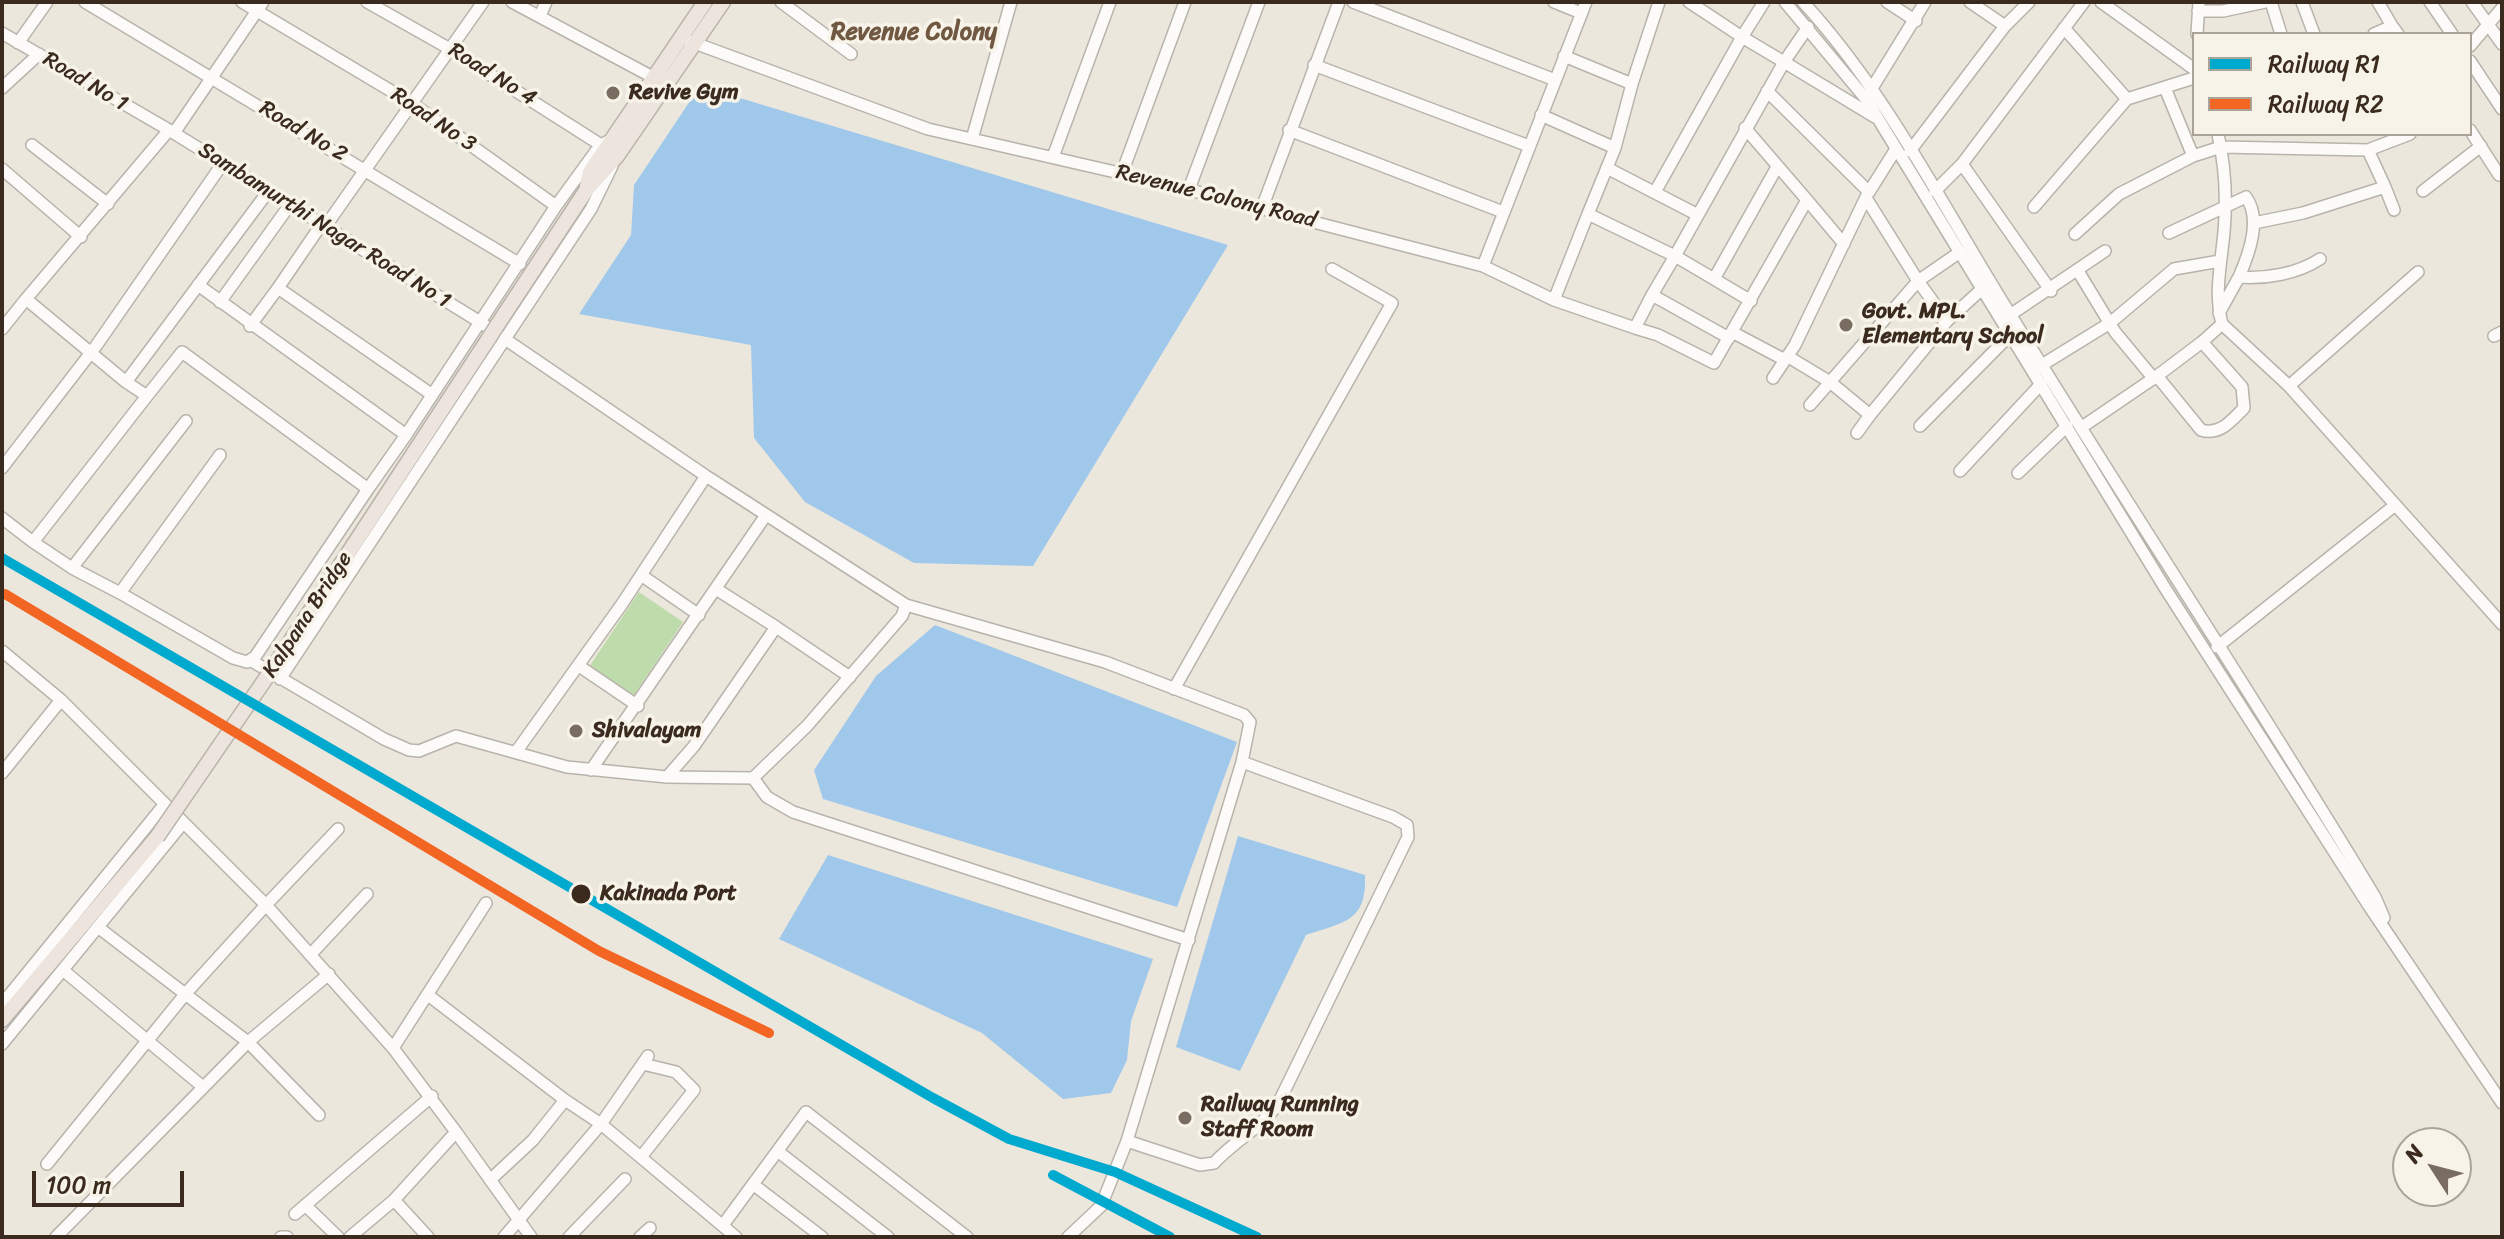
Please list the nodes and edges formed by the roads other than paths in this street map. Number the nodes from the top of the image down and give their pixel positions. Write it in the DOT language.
graph roads {
  1 [pos="47,2"];
  2 [pos="85,2"];
  3 [pos="242,2"];
  4 [pos="367,2"];
  5 [pos="483,2"];
  6 [pos="512,2"];
  7 [pos="546,2"];
  8 [pos="705,2"];
  9 [pos="723,2"];
  10 [pos="781,2"];
  11 [pos="1011,2"];
  12 [pos="1110,2"];
  13 [pos="1185,2"];
  14 [pos="1259,2"];
  15 [pos="1339,2"];
  16 [pos="1353,2"];
  17 [pos="1554,2"];
  18 [pos="1659,2"];
  19 [pos="1689,2"];
  20 [pos="1764,2"];
  21 [pos="1785,2"];
  22 [pos="1803,2"];
  23 [pos="1887,2"];
  24 [pos="1925,2"];
  25 [pos="1970,2"];
  26 [pos="2027,2"];
  27 [pos="2084,2"];
  28 [pos="2101,2"];
  29 [pos="2265,2"];
  30 [pos="2271,2"];
  31 [pos="2302,2"];
  32 [pos="2378,2"];
  33 [pos="2430,2"];
  34 [pos="2472,2"];
  35 [pos="260,6"];
  36 [pos="2198,6"];
  37 [pos="1584,8"];
  38 [pos="2502,8"];
  39 [pos="540,16"];
  40 [pos="1916,21"];
  41 [pos="2488,25"];
  42 [pos="2005,26"];
  43 [pos="1808,27"];
  44 [pos="2064,28"];
  45 [pos="2395,30"];
  46 [pos="2197,32"];
  47 [pos="2280,32"];
  48 [pos="2313,32"];
  49 [pos="2451,32"];
  50 [pos="2,33"];
  51 [pos="1742,37"];
  52 [pos="688,41"];
  53 [pos="18,43"];
  54 [pos="2472,44"];
  55 [pos="2502,44"];
  56 [pos="450,49"];
  57 [pos="39,54"];
  58 [pos="851,54"];
  59 [pos="1564,56"];
  60 [pos="1784,62"];
  61 [pos="2472,64"];
  62 [pos="1314,65"];
  63 [pos="2192,68"];
  64 [pos="212,77"];
  65 [pos="2192,79"];
  66 [pos="1555,80"];
  67 [pos="660,82"];
  68 [pos="1632,84"];
  69 [pos="2,88"];
  70 [pos="2165,88"];
  71 [pos="1767,91"];
  72 [pos="1868,93"];
  73 [pos="2127,99"];
  74 [pos="413,104"];
  75 [pos="2502,109"];
  76 [pos="1541,115"];
  77 [pos="1876,117"];
  78 [pos="1745,128"];
  79 [pos="1289,130"];
  80 [pos="172,132"];
  81 [pos="2472,133"];
  82 [pos="2218,136"];
  83 [pos="2405,136"];
  84 [pos="972,139"];
  85 [pos="607,141"];
  86 [pos="32,145"];
  87 [pos="1529,146"];
  88 [pos="2481,146"];
  89 [pos="2221,147"];
  90 [pos="1615,148"];
  91 [pos="1896,149"];
  92 [pos="2368,150"];
  93 [pos="1910,151"];
  94 [pos="617,156"];
  95 [pos="2193,156"];
  96 [pos="1053,157"];
  97 [pos="223,163"];
  98 [pos="1962,164"];
  99 [pos="1777,167"];
  100 [pos="1607,168"];
  101 [pos="2,169"];
  102 [pos="367,170"];
  103 [pos="1122,173"];
  104 [pos="2501,176"];
  105 [pos="2385,187"];
  106 [pos="587,189"];
  107 [pos="1189,189"];
  108 [pos="1935,191"];
  109 [pos="2423,191"];
  110 [pos="1655,192"];
  111 [pos="267,193"];
  112 [pos="1867,195"];
  113 [pos="1807,200"];
  114 [pos="108,204"];
  115 [pos="2223,205"];
  116 [pos="289,206"];
  117 [pos="556,206"];
  118 [pos="2034,207"];
  119 [pos="1262,208"];
  120 [pos="2394,210"];
  121 [pos="1503,212"];
  122 [pos="1588,214"];
  123 [pos="1698,215"];
  124 [pos="2254,223"];
  125 [pos="323,226"];
  126 [pos="2169,233"];
  127 [pos="2075,234"];
  128 [pos="81,237"];
  129 [pos="1844,244"];
  130 [pos="2105,251"];
  131 [pos="1960,252"];
  132 [pos="1675,256"];
  133 [pos="2320,259"];
  134 [pos="2220,261"];
  135 [pos="520,264"];
  136 [pos="1483,266"];
  137 [pos="1332,269"];
  138 [pos="2078,271"];
  139 [pos="2418,272"];
  140 [pos="2239,277"];
  141 [pos="1714,279"];
  142 [pos="1918,281"];
  143 [pos="198,285"];
  144 [pos="278,288"];
  145 [pos="1983,288"];
  146 [pos="2051,291"];
  147 [pos="1652,295"];
  148 [pos="26,299"];
  149 [pos="1554,300"];
  150 [pos="1751,301"];
  151 [pos="220,302"];
  152 [pos="2010,315"];
  153 [pos="2220,319"];
  154 [pos="1947,321"];
  155 [pos="480,322"];
  156 [pos="2108,322"];
  157 [pos="250,326"];
  158 [pos="1635,328"];
  159 [pos="2,329"];
  160 [pos="497,333"];
  161 [pos="2011,334"];
  162 [pos="1731,335"];
  163 [pos="2202,342"];
  164 [pos="91,352"];
  165 [pos="1786,358"];
  166 [pos="2038,367"];
  167 [pos="1773,378"];
  168 [pos="2156,378"];
  169 [pos="126,382"];
  170 [pos="1830,382"];
  171 [pos="2041,384"];
  172 [pos="2289,386"];
  173 [pos="431,394"];
  174 [pos="147,396"];
  175 [pos="1810,405"];
  176 [pos="1870,415"];
  177 [pos="186,421"];
  178 [pos="1920,426"];
  179 [pos="2067,426"];
  180 [pos="2082,427"];
  181 [pos="1857,433"];
  182 [pos="406,435"];
  183 [pos="220,455"];
  184 [pos="2,468"];
  185 [pos="1960,471"];
  186 [pos="2018,473"];
  187 [pos="706,476"];
  188 [pos="368,489"];
  189 [pos="2394,506"];
  190 [pos="766,515"];
  191 [pos="2,518"];
  192 [pos="33,542"];
  193 [pos="72,568"];
  194 [pos="641,575"];
  195 [pos="716,589"];
  196 [pos="120,593"];
  197 [pos="906,605"];
  198 [pos="699,615"];
  199 [pos="2502,624"];
  200 [pos="776,627"];
  201 [pos="2217,647"];
  202 [pos="2,651"];
  203 [pos="250,660"];
  204 [pos="579,666"];
  205 [pos="278,672"];
  206 [pos="850,677"];
  207 [pos="1174,689"];
  208 [pos="61,700"];
  209 [pos="638,706"];
  210 [pos="516,752"];
  211 [pos="1242,762"];
  212 [pos="591,770"];
  213 [pos="2,773"];
  214 [pos="667,777"];
  215 [pos="753,778"];
  216 [pos="164,805"];
  217 [pos="183,823"];
  218 [pos="338,829"];
  219 [pos="367,894"];
  220 [pos="486,903"];
  221 [pos="266,905"];
  222 [pos="99,928"];
  223 [pos="2390,934"];
  224 [pos="1189,940"];
  225 [pos="311,954"];
  226 [pos="64,971"];
  227 [pos="329,974"];
  228 [pos="187,992"];
  229 [pos="428,995"];
  230 [pos="2,1004"];
  231 [pos="2,1020"];
  232 [pos="150,1040"];
  233 [pos="248,1042"];
  234 [pos="2,1044"];
  235 [pos="393,1048"];
  236 [pos="203,1087"];
  237 [pos="432,1096"];
  238 [pos="565,1100"];
  239 [pos="2502,1103"];
  240 [pos="319,1115"];
  241 [pos="601,1124"];
  242 [pos="456,1132"];
  243 [pos="1127,1141"];
  244 [pos="780,1153"];
  245 [pos="641,1157"];
  246 [pos="47,1164"];
  247 [pos="625,1179"];
  248 [pos="490,1180"];
  249 [pos="754,1185"];
  250 [pos="394,1200"];
  251 [pos="518,1222"];
  252 [pos="723,1225"];
  253 [pos="650,1228"];
  254 [pos="56,1237"];
  255 [pos="338,1237"];
  256 [pos="350,1237"];
  257 [pos="428,1237"];
  258 [pos="504,1237"];
  259 [pos="531,1237"];
  260 [pos="569,1237"];
  261 [pos="640,1237"];
  262 [pos="736,1237"];
  263 [pos="822,1237"];
  264 [pos="888,1237"];
  265 [pos="967,1237"];
  266 [pos="1068,1237"];
  1 -- 53 [label="street"];
  2 -- 64 [label="street, Road No 2"];
  3 -- 35 [label="street, Road No 3"];
  4 -- 56 [label="street, Road No 4"];
  5 -- 56 [label="street"];
  6 -- 39 [label="street"];
  7 -- 39 [label="street"];
  8 -- 52 [label="main road"];
  9 -- 52 [label="main road"];
  10 -- 58 [label="street"];
  11 -- 84 [label="street"];
  12 -- 96 [label="street"];
  13 -- 103 [label="street"];
  14 -- 107 [label="street"];
  15 -- 62 [label="street"];
  16 -- 66 [label="street"];
  17 -- 37 [label="street"];
  18 -- 68 [label="street"];
  19 -- 51 [label="street"];
  20 -- 51 [label="street"];
  21 -- 43 [label="street"];
  22 -- 72 [label="street"];
  23 -- 40 [label="street"];
  24 -- 40 [label="street"];
  25 -- 42 [label="street"];
  26 -- 42 [label="street"];
  27 -- 44 [label="street"];
  28 -- 63 [label="street"];
  29 -- 36 [label="street"];
  30 -- 47 [label="street"];
  31 -- 48 [label="street"];
  32 -- 45 [label="street"];
  33 -- 49 [label="street"];
  34 -- 41 [label="street"];
  35 -- 64 [label="street"];
  35 -- 74 [label="street, Road No 3"];
  36 -- 46 [label="street"];
  37 -- 59 [label="street"];
  38 -- 41 [label="street"];
  39 -- 67 [label="street"];
  40 -- 72 [label="street"];
  41 -- 54 [label="street"];
  41 -- 55 [label="street"];
  42 -- 93 [label="street"];
  43 -- 60 [label="street"];
  43 -- 72 [label="street"];
  44 -- 73 [label="street"];
  44 -- 98 [label="street"];
  50 -- 53 [label="street, Road No 1"];
  51 -- 60 [label="street"];
  51 -- 110 [label="street"];
  52 -- 67 [label="main road"];
  52 -- 84 [label="street, Revenue Colony Road"];
  53 -- 57 [label="street, Road No 1"];
  56 -- 74 [label="street"];
  56 -- 85 [label="street, Road No 4"];
  57 -- 69 [label="street"];
  57 -- 80 [label="street, Road No 1"];
  59 -- 66 [label="street"];
  59 -- 68 [label="street"];
  60 -- 71 [label="street"];
  60 -- 77 [label="street"];
  61 -- 75 [label="street"];
  62 -- 79 [label="street"];
  62 -- 87 [label="street"];
  64 -- 80 [label="street"];
  64 -- 102 [label="street, Road No 2"];
  65 -- 70 [label="street"];
  66 -- 76 [label="street"];
  67 -- 85 [label="main road"];
  67 -- 94 [label="main road"];
  68 -- 90 [label="street"];
  70 -- 73 [label="street"];
  70 -- 95 [label="street"];
  71 -- 78 [label="street"];
  71 -- 112 [label="street"];
  72 -- 77 [label="street"];
  72 -- 93 [label="street"];
  73 -- 118 [label="street"];
  74 -- 102 [label="street"];
  74 -- 117 [label="street, Road No 3"];
  76 -- 87 [label="street"];
  76 -- 90 [label="street"];
  77 -- 91 [label="street"];
  78 -- 99 [label="street"];
  78 -- 123 [label="street"];
  79 -- 119 [label="street"];
  79 -- 121 [label="street"];
  80 -- 97 [label="street, Sambamurthi Nagar Road No 1"];
  80 -- 114 [label="street"];
  81 -- 88 [label="street"];
  82 -- 89 [label="street"];
  83 -- 92 [label="street"];
  84 -- 96 [label="street, Revenue Colony Road"];
  85 -- 106 [label="main road"];
  85 -- 117 [label="street"];
  86 -- 114 [label="street"];
  87 -- 121 [label="street"];
  88 -- 104 [label="street"];
  88 -- 109 [label="street"];
  89 -- 92 [label="street"];
  89 -- 95 [label="street"];
  89 -- 115 [label="street"];
  90 -- 100 [label="street"];
  91 -- 112 [label="street"];
  91 -- 131 [label="street"];
  92 -- 105 [label="street"];
  93 -- 108 [label="street"];
  94 -- 106 [label="main road"];
  94 -- 160 [label="street"];
  95 -- 127 [label="street"];
  96 -- 103 [label="street, Revenue Colony Road"];
  97 -- 111 [label="street, Sambamurthi Nagar Road No 1"];
  97 -- 164 [label="street"];
  98 -- 108 [label="street"];
  98 -- 146 [label="street"];
  99 -- 113 [label="street"];
  99 -- 141 [label="street"];
  100 -- 110 [label="street"];
  100 -- 122 [label="street"];
  101 -- 128 [label="street"];
  102 -- 125 [label="street"];
  102 -- 135 [label="street, Road No 2"];
  103 -- 107 [label="street, Revenue Colony Road"];
  105 -- 120 [label="street"];
  105 -- 124 [label="street"];
  106 -- 160 [label="main road, Kalpana Bridge"];
  107 -- 119 [label="street, Revenue Colony Road"];
  108 -- 152 [label="street"];
  110 -- 123 [label="street"];
  111 -- 116 [label="street, Sambamurthi Nagar Road No 1"];
  111 -- 143 [label="street"];
  112 -- 129 [label="street"];
  112 -- 142 [label="street"];
  113 -- 129 [label="street"];
  113 -- 150 [label="street"];
  114 -- 128 [label="street"];
  115 -- 124 [label="street"];
  115 -- 126 [label="street"];
  115 -- 134 [label="street"];
  116 -- 125 [label="street, Sambamurthi Nagar Road No 1"];
  116 -- 151 [label="street"];
  117 -- 135 [label="street"];
  119 -- 136 [label="street, Revenue Colony Road"];
  121 -- 136 [label="street"];
  122 -- 132 [label="street"];
  122 -- 149 [label="street"];
  123 -- 132 [label="street"];
  124 -- 140 [label="street"];
  125 -- 144 [label="street"];
  125 -- 155 [label="street, Sambamurthi Nagar Road No 1"];
  128 -- 148 [label="street"];
  129 -- 165 [label="street"];
  130 -- 138 [label="street"];
  131 -- 142 [label="street"];
  131 -- 145 [label="street"];
  132 -- 141 [label="street"];
  132 -- 147 [label="street"];
  133 -- 140 [label="street"];
  134 -- 153 [label="street"];
  134 -- 156 [label="street"];
  135 -- 155 [label="street"];
  136 -- 149 [label="street, Revenue Colony Road"];
  137 -- 207 [label="street"];
  138 -- 146 [label="street"];
  138 -- 156 [label="street"];
  139 -- 172 [label="street"];
  140 -- 153 [label="street"];
  141 -- 150 [label="street"];
  142 -- 154 [label="street"];
  142 -- 170 [label="street"];
  143 -- 151 [label="street"];
  143 -- 169 [label="street"];
  144 -- 157 [label="street"];
  144 -- 173 [label="street"];
  145 -- 154 [label="street"];
  145 -- 161 [label="street"];
  146 -- 152 [label="street"];
  147 -- 158 [label="street"];
  147 -- 162 [label="street"];
  148 -- 159 [label="street"];
  148 -- 164 [label="street"];
  149 -- 158 [label="street, Revenue Colony Road"];
  150 -- 162 [label="street"];
  151 -- 157 [label="street"];
  152 -- 166 [label="street"];
  153 -- 163 [label="street"];
  153 -- 172 [label="street"];
  154 -- 176 [label="street"];
  155 -- 160 [label="street, Sambamurthi Nagar Road No 1"];
  155 -- 173 [label="street"];
  156 -- 166 [label="street"];
  156 -- 168 [label="street"];
  157 -- 182 [label="street"];
  158 -- 162 [label="street, Revenue Colony Road"];
  160 -- 187 [label="street, Sambamurthi Nagar Road No 1"];
  160 -- 205 [label="main road, Kalpana Bridge"];
  161 -- 166 [label="street"];
  161 -- 178 [label="street"];
  162 -- 165 [label="street"];
  163 -- 168 [label="street"];
  163 -- 168 [label="street"];
  164 -- 169 [label="street"];
  164 -- 184 [label="street"];
  165 -- 167 [label="street"];
  165 -- 170 [label="street"];
  166 -- 171 [label="street"];
  166 -- 180 [label="street"];
  168 -- 180 [label="street"];
  169 -- 174 [label="street"];
  170 -- 175 [label="street"];
  170 -- 176 [label="street"];
  171 -- 179 [label="street"];
  171 -- 185 [label="street"];
  172 -- 189 [label="street"];
  173 -- 182 [label="street"];
  174 -- 188 [label="street"];
  174 -- 192 [label="street"];
  176 -- 181 [label="street"];
  177 -- 193 [label="street"];
  179 -- 186 [label="street"];
  179 -- 223 [label="street"];
  180 -- 201 [label="street"];
  182 -- 188 [label="street"];
  183 -- 196 [label="street"];
  187 -- 190 [label="street, Sambamurthi Nagar Road No 1"];
  187 -- 194 [label="street"];
  188 -- 203 [label="street"];
  189 -- 199 [label="street"];
  189 -- 201 [label="street"];
  190 -- 195 [label="street"];
  190 -- 197 [label="street, Sambamurthi Nagar Road No 1"];
  191 -- 192 [label="street"];
  192 -- 193 [label="street"];
  193 -- 196 [label="street"];
  194 -- 198 [label="street"];
  194 -- 204 [label="street"];
  195 -- 198 [label="street"];
  195 -- 200 [label="street"];
  196 -- 203 [label="street"];
  197 -- 206 [label="street"];
  197 -- 207 [label="street, Sambamurthi Nagar Road No 1"];
  198 -- 209 [label="street"];
  200 -- 206 [label="street"];
  200 -- 214 [label="street"];
  201 -- 223 [label="street"];
  202 -- 208 [label="street"];
  203 -- 205 [label="street"];
  204 -- 209 [label="street"];
  204 -- 210 [label="street"];
  205 -- 210 [label="street"];
  205 -- 231 [label="main road, Kalpana Bridge, bridge"];
  206 -- 215 [label="street"];
  207 -- 211 [label="street, Sambamurthi Nagar Road No 1"];
  208 -- 213 [label="street"];
  208 -- 216 [label="street"];
  209 -- 212 [label="street"];
  210 -- 212 [label="street"];
  211 -- 224 [label="street"];
  211 -- 243 [label="street"];
  212 -- 214 [label="street"];
  214 -- 215 [label="street"];
  215 -- 224 [label="street"];
  216 -- 217 [label="street"];
  216 -- 230 [label="street"];
  217 -- 221 [label="street"];
  217 -- 222 [label="street"];
  218 -- 221 [label="street"];
  219 -- 225 [label="street"];
  220 -- 229 [label="street"];
  221 -- 225 [label="street"];
  221 -- 228 [label="street"];
  222 -- 226 [label="street"];
  222 -- 228 [label="street"];
  223 -- 239 [label="street"];
  224 -- 243 [label="street"];
  225 -- 227 [label="street"];
  226 -- 232 [label="street"];
  226 -- 234 [label="street"];
  227 -- 233 [label="street"];
  227 -- 235 [label="street"];
  228 -- 232 [label="street"];
  228 -- 233 [label="street"];
  229 -- 235 [label="street"];
  229 -- 238 [label="street"];
  232 -- 236 [label="street"];
  232 -- 246 [label="street"];
  233 -- 236 [label="street"];
  233 -- 240 [label="street"];
  235 -- 237 [label="street"];
  236 -- 254 [label="street"];
  237 -- 242 [label="street"];
  237 -- 255 [label="street"];
  238 -- 241 [label="street"];
  238 -- 248 [label="street"];
  241 -- 245 [label="street"];
  241 -- 245 [label="street"];
  241 -- 251 [label="street"];
  242 -- 248 [label="street"];
  242 -- 250 [label="street"];
  243 -- 266 [label="street"];
  244 -- 249 [label="street"];
  244 -- 264 [label="street"];
  244 -- 265 [label="street"];
  245 -- 252 [label="street"];
  247 -- 260 [label="street"];
  248 -- 251 [label="street"];
  249 -- 252 [label="street"];
  249 -- 263 [label="street"];
  250 -- 256 [label="street"];
  250 -- 257 [label="street"];
  251 -- 258 [label="street"];
  251 -- 259 [label="street"];
  252 -- 262 [label="street"];
  253 -- 261 [label="street"];
}
